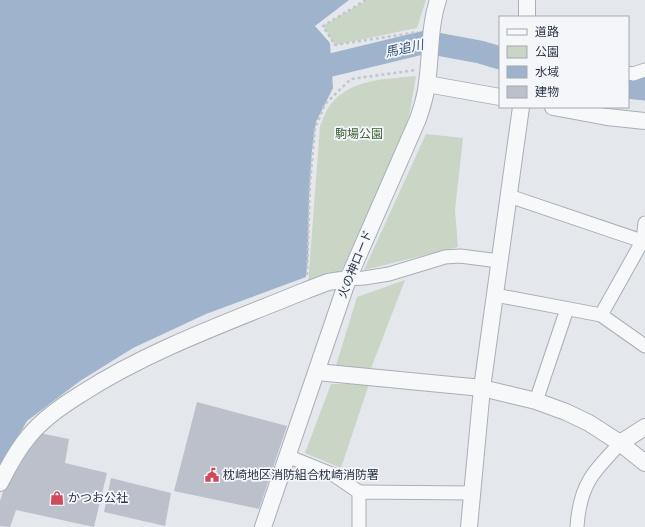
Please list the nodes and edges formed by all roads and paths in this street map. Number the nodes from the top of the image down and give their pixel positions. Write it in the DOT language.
graph roads {
  1 [pos="366,0"];
  2 [pos="438,0"];
  3 [pos="527,0"];
  4 [pos="527,16"];
  5 [pos="425,28"];
  6 [pos="645,70"];
  7 [pos="629,73"];
  8 [pos="424,75"];
  9 [pos="499,97"];
  10 [pos="521,108"];
  11 [pos="558,108"];
  12 [pos="645,120"];
  13 [pos="509,196"];
  14 [pos="645,224"];
  15 [pos="644,241"];
  16 [pos="499,261"];
  17 [pos="348,279"];
  18 [pos="307,290"];
  19 [pos="495,295"];
  20 [pos="567,309"];
  21 [pos="601,315"];
  22 [pos="645,346"];
  23 [pos="317,372"];
  24 [pos="482,388"];
  25 [pos="536,401"];
  26 [pos="645,427"];
  27 [pos="620,443"];
  28 [pos="287,456"];
  29 [pos="645,463"];
  30 [pos="0,483"];
  31 [pos="359,492"];
  32 [pos="472,493"];
  33 [pos="263,527"];
  34 [pos="359,527"];
  35 [pos="469,527"];
  36 [pos="577,527"];
  1 -- 5 [label="path"];
  2 -- 5 [label="street, 火の神ロード"];
  3 -- 4 [label="street"];
  5 -- 8 [label="street, 火の神ロード"];
  6 -- 7 [label="street"];
  8 -- 9 [label="street"];
  8 -- 17 [label="street, 火の神ロード"];
  8 -- 18 [label="path"];
  10 -- 13 [label="street"];
  11 -- 12 [label="street"];
  13 -- 15 [label="street"];
  13 -- 16 [label="street"];
  14 -- 15 [label="street"];
  15 -- 21 [label="street"];
  16 -- 17 [label="street"];
  16 -- 19 [label="street"];
  17 -- 18 [label="street"];
  17 -- 23 [label="street, 火の神ロード"];
  18 -- 30 [label="street"];
  19 -- 20 [label="street"];
  19 -- 24 [label="street"];
  20 -- 21 [label="street"];
  20 -- 25 [label="street"];
  21 -- 22 [label="street"];
  23 -- 24 [label="street"];
  23 -- 28 [label="street, 火の神ロード"];
  24 -- 25 [label="street"];
  24 -- 32 [label="street"];
  25 -- 27 [label="street"];
  26 -- 27 [label="street"];
  27 -- 29 [label="street"];
  27 -- 36 [label="street"];
  28 -- 31 [label="street"];
  28 -- 33 [label="street, 火の神ロード"];
  31 -- 32 [label="street"];
  31 -- 34 [label="street"];
  32 -- 35 [label="street"];
}
